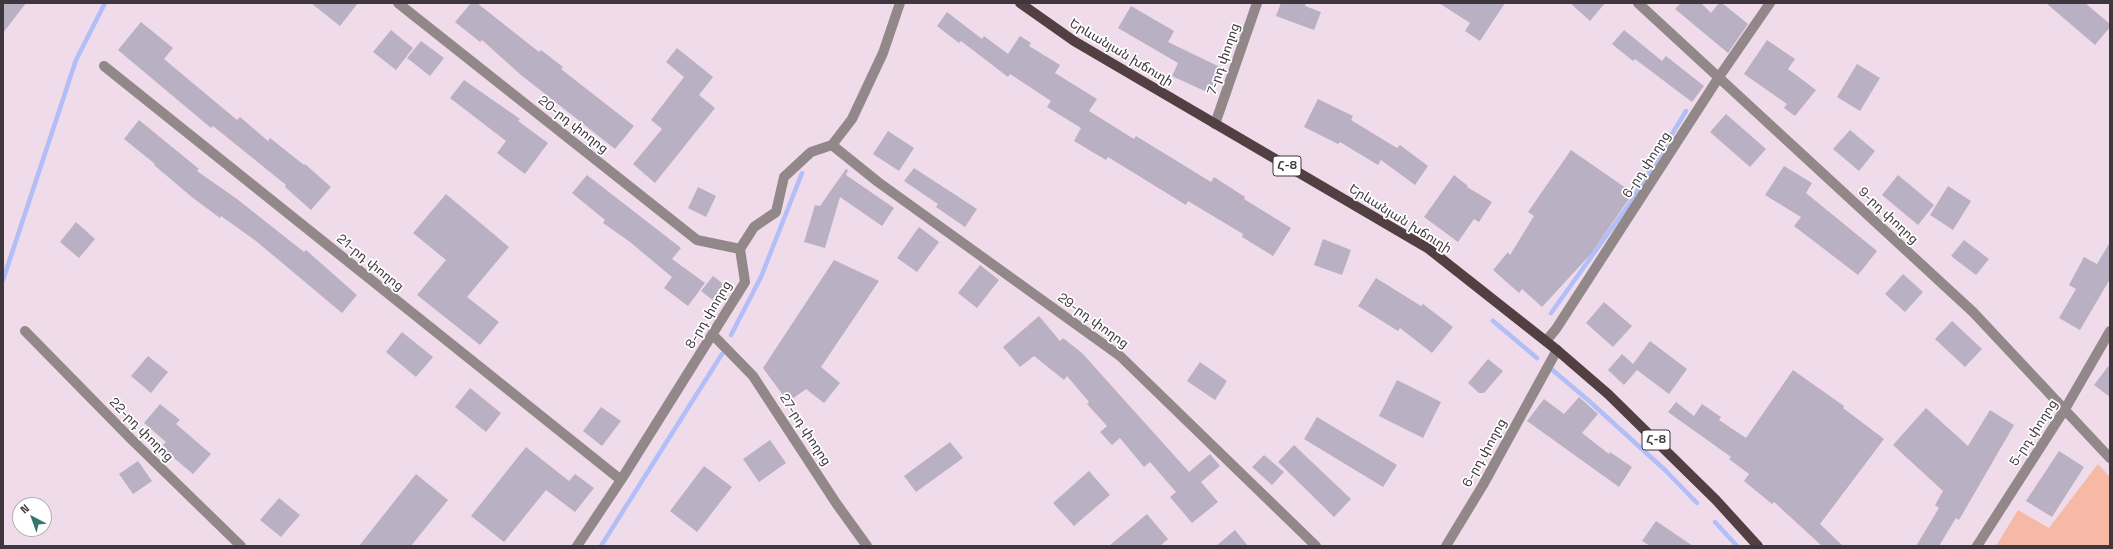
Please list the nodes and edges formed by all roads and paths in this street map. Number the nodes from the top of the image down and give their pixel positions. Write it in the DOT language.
graph roads {
  1 [pos="398,3"];
  2 [pos="900,3"];
  3 [pos="1020,3"];
  4 [pos="1257,3"];
  5 [pos="1638,3"];
  6 [pos="1770,3"];
  7 [pos="104,66"];
  8 [pos="1718,76"];
  9 [pos="1215,124"];
  10 [pos="832,145"];
  11 [pos="740,249"];
  12 [pos="25,331"];
  13 [pos="2110,331"];
  14 [pos="713,335"];
  15 [pos="1546,341"];
  16 [pos="1557,350"];
  17 [pos="2065,409"];
  18 [pos="2110,458"];
  19 [pos="621,480"];
  20 [pos="241,546"];
  21 [pos="577,546"];
  22 [pos="867,546"];
  23 [pos="1316,546"];
  24 [pos="1446,546"];
  25 [pos="1758,546"];
  26 [pos="1977,546"];
  1 -- 11 [label="street, 20-րդ փողոց"];
  2 -- 10 [label="street"];
  3 -- 9 [label="main road, Երևանյան խճուղի / Հ-8"];
  4 -- 9 [label="street, 7-րդ փողոց"];
  5 -- 8 [label="street, 9-րդ փողոց"];
  6 -- 8 [label="street, 6-րդ փողոց"];
  7 -- 19 [label="street, 21-րդ փողոց"];
  8 -- 15 [label="street, 6-րդ փողոց"];
  8 -- 17 [label="street, 9-րդ փողոց"];
  9 -- 15 [label="main road, Երևանյան խճուղի / Հ-8"];
  10 -- 11 [label="street"];
  10 -- 23 [label="street, 29-րդ փողոց"];
  11 -- 14 [label="street, 8-րդ փողոց"];
  12 -- 20 [label="street, 22-րդ փողոց"];
  13 -- 17 [label="street, 5-րդ փողոց"];
  14 -- 19 [label="street, 8-րդ փողոց"];
  14 -- 22 [label="street, 27-րդ փողոց"];
  15 -- 16 [label="main road, Երևանյան խճուղի / Հ-8"];
  16 -- 24 [label="street, 6-րդ փողոց"];
  16 -- 25 [label="main road, Երևանյան խճուղի / Հ-8"];
  17 -- 18 [label="street, 9-րդ փողոց"];
  17 -- 26 [label="street, 5-րդ փողոց"];
  19 -- 21 [label="street, 8-րդ փողոց"];
}
